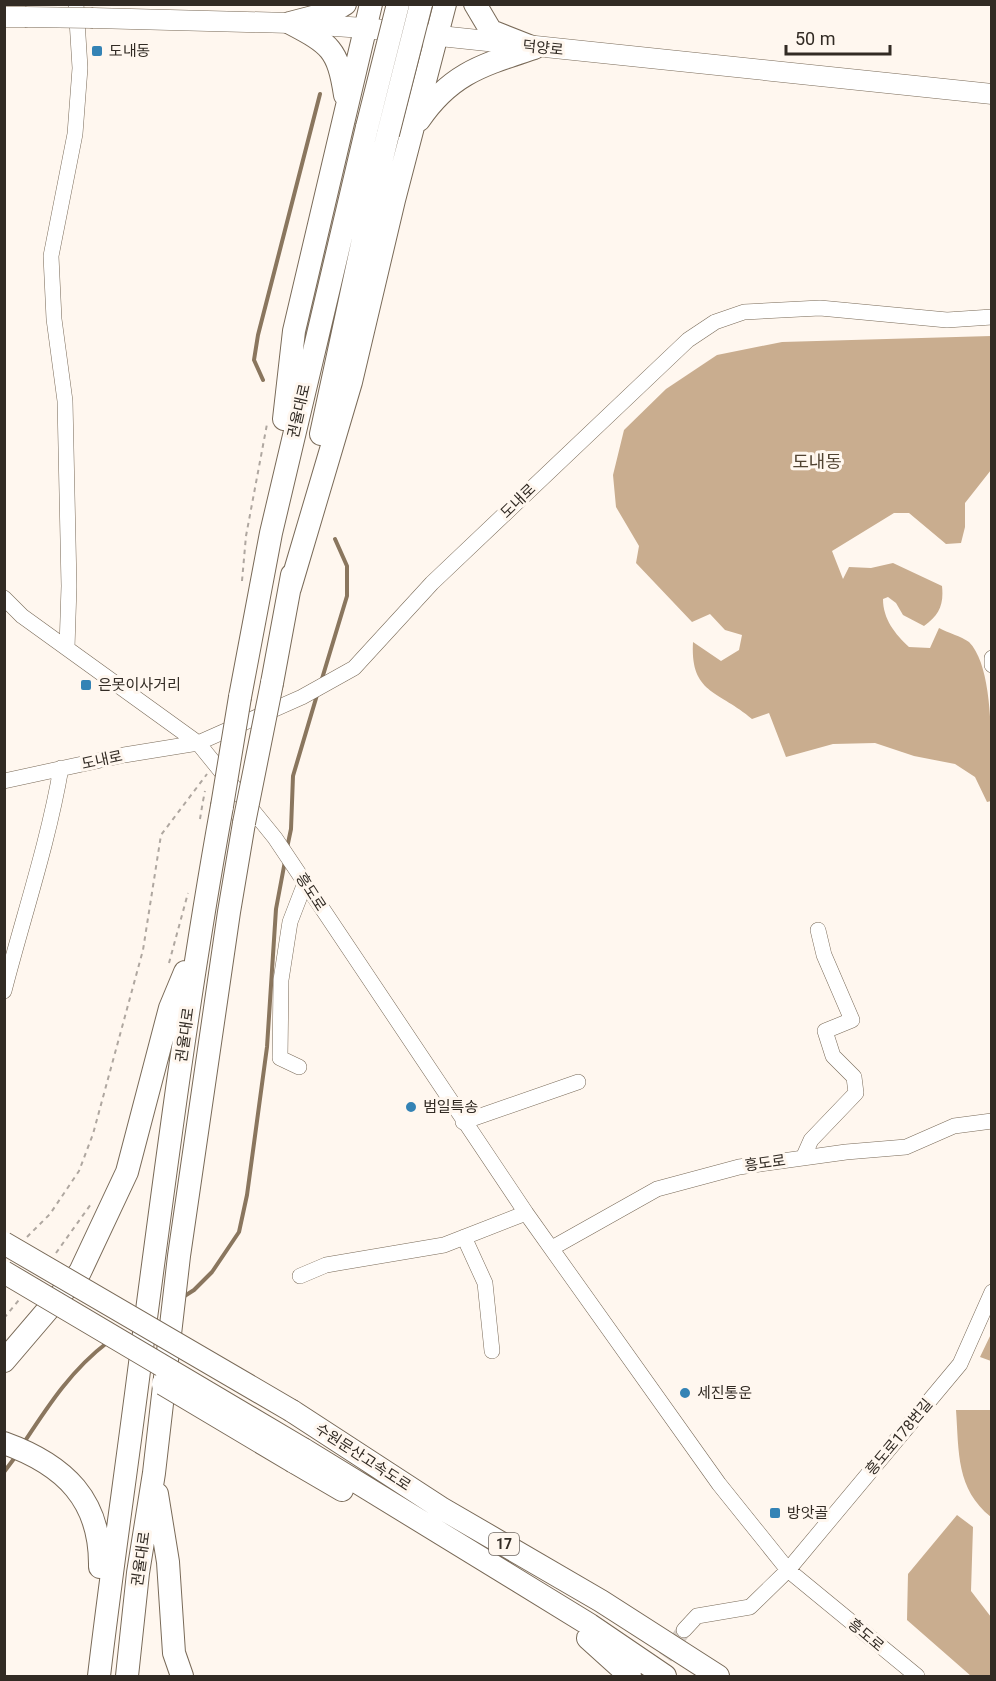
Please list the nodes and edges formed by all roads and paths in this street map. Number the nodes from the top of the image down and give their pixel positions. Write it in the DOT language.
graph roads {
  1 [pos="76,4"];
  2 [pos="303,4"];
  3 [pos="345,4"];
  4 [pos="371,4"];
  5 [pos="398,4"];
  6 [pos="421,4"];
  7 [pos="445,4"];
  8 [pos="475,4"];
  9 [pos="4,17"];
  10 [pos="290,23"];
  11 [pos="364,28"];
  12 [pos="435,36"];
  13 [pos="534,48"];
  14 [pos="992,94"];
  15 [pos="347,106"];
  16 [pos="411,131"];
  17 [pos="992,317"];
  18 [pos="262,576"];
  19 [pos="290,588"];
  20 [pos="4,598"];
  21 [pos="67,648"];
  22 [pos="992,658"];
  23 [pos="992,665"];
  24 [pos="198,743"];
  25 [pos="216,763"];
  26 [pos="61,768"];
  27 [pos="4,780"];
  28 [pos="213,804"];
  29 [pos="199,823"];
  30 [pos="303,880"];
  31 [pos="189,887"];
  32 [pos="818,930"];
  33 [pos="198,943"];
  34 [pos="167,972"];
  35 [pos="4,991"];
  36 [pos="299,1067"];
  37 [pos="578,1082"];
  38 [pos="992,1121"];
  39 [pos="464,1122"];
  40 [pos="803,1158"];
  41 [pos="91,1204"];
  42 [pos="526,1213"];
  43 [pos="464,1237"];
  44 [pos="15,1241"];
  45 [pos="552,1248"];
  46 [pos="50,1261"];
  47 [pos="4,1272"];
  48 [pos="300,1276"];
  49 [pos="992,1292"];
  50 [pos="13,1294"];
  51 [pos="4,1318"];
  52 [pos="492,1351"];
  53 [pos="4,1361"];
  54 [pos="4,1443"];
  55 [pos="299,1456"];
  56 [pos="154,1473"];
  57 [pos="788,1570"];
  58 [pos="684,1630"];
  59 [pos="99,1677"];
  60 [pos="127,1677"];
  61 [pos="182,1677"];
  62 [pos="630,1677"];
  63 [pos="665,1677"];
  64 [pos="718,1677"];
  65 [pos="917,1677"];
  1 -- 21 [label="street"];
  2 -- 10 [label="street"];
  3 -- 10 [label="highway"];
  4 -- 11 [label="highway"];
  5 -- 18 [label="highway, 권율대로, bridge"];
  6 -- 19 [label="highway, 권율대로, bridge"];
  7 -- 12 [label="highway"];
  8 -- 13 [label="highway"];
  9 -- 10 [label="main road, 덕양로, bridge"];
  10 -- 11 [label="main road, 덕양로"];
  10 -- 15 [label="highway"];
  11 -- 12 [label="main road, 덕양로"];
  11 -- 15 [label="highway"];
  12 -- 13 [label="main road, 덕양로"];
  12 -- 16 [label="highway"];
  13 -- 14 [label="main road, 덕양로"];
  13 -- 16 [label="highway"];
  15 -- 16 [label="highway"];
  15 -- 18 [label="highway"];
  16 -- 19 [label="highway"];
  17 -- 24 [label="street, 도내로"];
  18 -- 28 [label="highway, 권율대로, bridge"];
  19 -- 56 [label="highway, 권율대로, bridge"];
  20 -- 21 [label="street, 흥도로"];
  21 -- 24 [label="street, 흥도로"];
  22 -- 23 [label="street"];
  24 -- 25 [label="street, 흥도로"];
  24 -- 26 [label="street, 도내로"];
  25 -- 30 [label="street, 흥도로"];
  25 -- 44 [label="path"];
  26 -- 27 [label="street, 도내로"];
  26 -- 35 [label="street, 도내로"];
  28 -- 29 [label="path"];
  28 -- 33 [label="highway, 권율대로"];
  30 -- 36 [label="street"];
  30 -- 39 [label="street, 흥도로"];
  31 -- 34 [label="path"];
  32 -- 40 [label="street"];
  33 -- 53 [label="highway"];
  33 -- 59 [label="highway, 권율대로, bridge"];
  37 -- 39 [label="street"];
  38 -- 40 [label="street, 흥도로"];
  39 -- 42 [label="street, 흥도로"];
  40 -- 45 [label="street, 흥도로"];
  41 -- 46 [label="path"];
  42 -- 43 [label="street"];
  42 -- 45 [label="street, 흥도로"];
  43 -- 48 [label="street"];
  43 -- 52 [label="street"];
  44 -- 64 [label="highway, 수원문산고속도로 / 17, bridge"];
  45 -- 57 [label="street, 흥도로"];
  47 -- 55 [label="highway, 수원문산고속도로 / 17, bridge"];
  49 -- 57 [label="street, 흥도로178번길"];
  50 -- 51 [label="path"];
  50 -- 55 [label="highway, bridge"];
  54 -- 59 [label="highway"];
  55 -- 62 [label="highway"];
  55 -- 63 [label="highway, 수원문산고속도로 / 17"];
  56 -- 60 [label="highway, 권율대로"];
  56 -- 61 [label="highway"];
  57 -- 58 [label="street"];
  57 -- 65 [label="street, 흥도로"];
}
